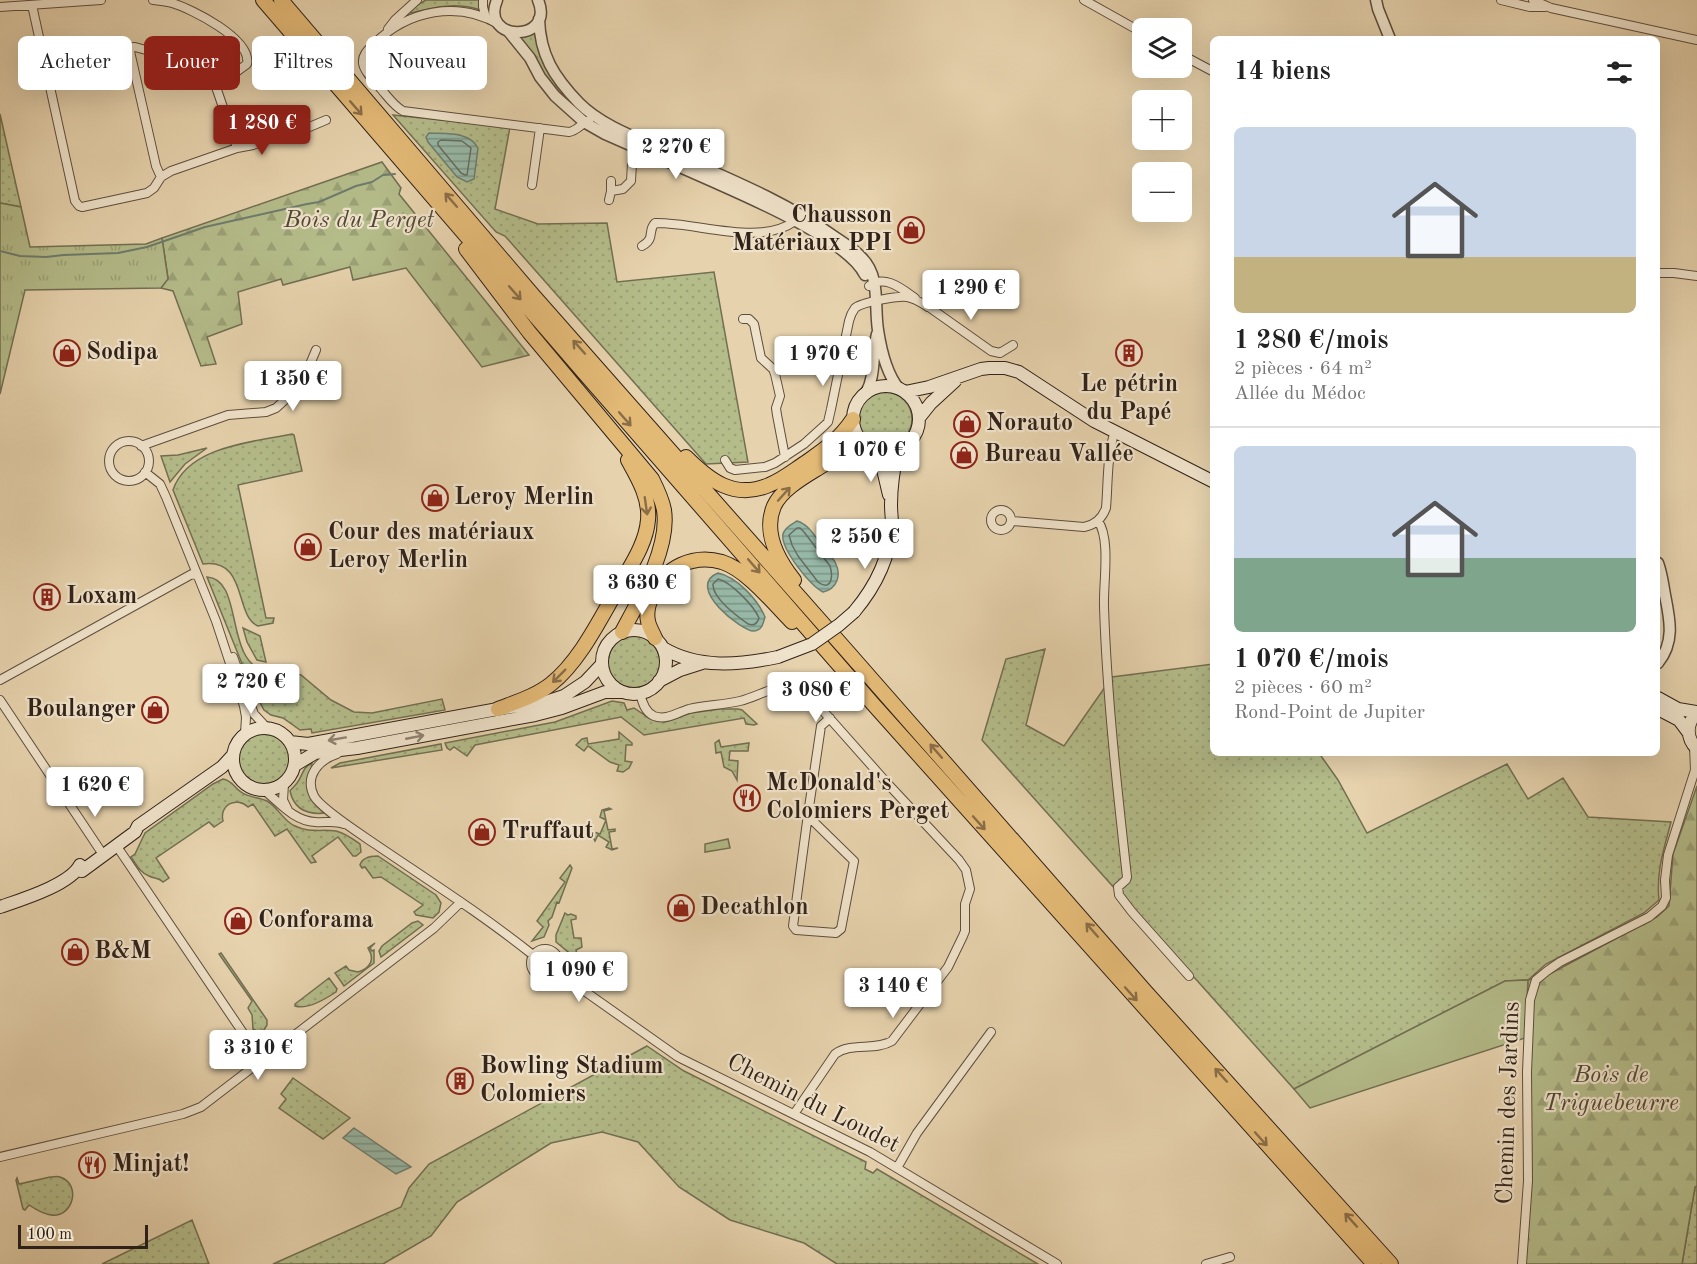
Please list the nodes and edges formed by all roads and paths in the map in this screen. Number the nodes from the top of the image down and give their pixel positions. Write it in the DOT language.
graph roads {
  1 [pos="101,0"];
  2 [pos="153,0"];
  3 [pos="263,0"];
  4 [pos="281,0"];
  5 [pos="417,0"];
  6 [pos="483,0"];
  7 [pos="497,0"];
  8 [pos="1084,0"];
  9 [pos="1376,0"];
  10 [pos="1502,0"];
  11 [pos="1533,0"];
  12 [pos="540,1"];
  13 [pos="18,3"];
  14 [pos="32,5"];
  15 [pos="0,7"];
  16 [pos="1551,8"];
  17 [pos="486,18"];
  18 [pos="539,19"];
  19 [pos="1132,27"];
  20 [pos="504,28"];
  21 [pos="386,32"];
  22 [pos="39,36"];
  23 [pos="230,36"];
  24 [pos="1389,36"];
  25 [pos="1697,40"];
  26 [pos="240,46"];
  27 [pos="132,60"];
  28 [pos="1192,60"];
  29 [pos="240,70"];
  30 [pos="1210,70"];
  31 [pos="51,90"];
  32 [pos="217,90"];
  33 [pos="580,104"];
  34 [pos="572,112"];
  35 [pos="595,116"];
  36 [pos="326,120"];
  37 [pos="584,122"];
  38 [pos="540,128"];
  39 [pos="633,146"];
  40 [pos="237,148"];
  41 [pos="408,169"];
  42 [pos="161,177"];
  43 [pos="611,181"];
  44 [pos="532,184"];
  45 [pos="795,221"];
  46 [pos="642,246"];
  47 [pos="1660,273"];
  48 [pos="1697,276"];
  49 [pos="872,284"];
  50 [pos="875,302"];
  51 [pos="928,307"];
  52 [pos="743,320"];
  53 [pos="878,331"];
  54 [pos="1013,345"];
  55 [pos="316,350"];
  56 [pos="958,378"];
  57 [pos="902,391"];
  58 [pos="866,393"];
  59 [pos="631,406"];
  60 [pos="920,418"];
  61 [pos="853,419"];
  62 [pos="1115,432"];
  63 [pos="613,435"];
  64 [pos="141,446"];
  65 [pos="871,449"];
  66 [pos="898,450"];
  67 [pos="785,457"];
  68 [pos="725,460"];
  69 [pos="145,472"];
  70 [pos="1210,480"];
  71 [pos="891,505"];
  72 [pos="1098,520"];
  73 [pos="1012,521"];
  74 [pos="1660,571"];
  75 [pos="197,575"];
  76 [pos="216,621"];
  77 [pos="622,632"];
  78 [pos="659,643"];
  79 [pos="848,651"];
  80 [pos="1660,660"];
  81 [pos="703,662"];
  82 [pos="602,664"];
  83 [pos="0,680"];
  84 [pos="659,681"];
  85 [pos="623,692"];
  86 [pos="640,693"];
  87 [pos="1660,699"];
  88 [pos="0,700"];
  89 [pos="873,704"];
  90 [pos="498,709"];
  91 [pos="1660,710"];
  92 [pos="1697,712"];
  93 [pos="830,718"];
  94 [pos="267,728"];
  95 [pos="1688,732"];
  96 [pos="244,734"];
  97 [pos="290,742"];
  98 [pos="1695,747"];
  99 [pos="357,748"];
  100 [pos="233,755"];
  101 [pos="295,765"];
  102 [pos="1696,769"];
  103 [pos="236,775"];
  104 [pos="207,777"];
  105 [pos="284,784"];
  106 [pos="266,791"];
  107 [pos="288,810"];
  108 [pos="808,814"];
  109 [pos="138,826"];
  110 [pos="352,828"];
  111 [pos="116,845"];
  112 [pos="100,849"];
  113 [pos="77,870"];
  114 [pos="461,902"];
  115 [pos="1,907"];
  116 [pos="533,955"];
  117 [pos="556,971"];
  118 [pos="1189,976"];
  119 [pos="991,1032"];
  120 [pos="262,1060"];
  121 [pos="794,1114"];
  122 [pos="0,1157"];
  123 [pos="897,1168"];
  124 [pos="1230,1257"];
  125 [pos="1057,1264"];
  126 [pos="1206,1264"];
  127 [pos="1374,1264"];
  128 [pos="1391,1264"];
  129 [pos="1522,1264"];
  1 -- 14 [label="street"];
  2 -- 23 [label="street"];
  3 -- 41 [label="highway, one-way"];
  59 -- 4 [label="highway, one-way"];
  5 -- 21 [label="street"];
  6 -- 17 [label="street"];
  7 -- 20 [label="street"];
  8 -- 19 [label="street"];
  9 -- 24 [label="street"];
  10 -- 16 [label="street"];
  11 -- 16 [label="street"];
  12 -- 18 [label="street"];
  13 -- 14 [label="street"];
  13 -- 15 [label="street"];
  14 -- 22 [label="street"];
  16 -- 25 [label="street"];
  17 -- 20 [label="street"];
  17 -- 21 [label="street"];
  18 -- 20 [label="street"];
  18 -- 33 [label="street"];
  20 -- 34 [label="street"];
  21 -- 38 [label="street"];
  26 -- 29 [label="street"];
  27 -- 42 [label="street"];
  28 -- 30 [label="street"];
  31 -- 42 [label="street"];
  32 -- 40 [label="street"];
  33 -- 34 [label="street"];
  33 -- 35 [label="street"];
  34 -- 37 [label="street"];
  35 -- 37 [label="street"];
  35 -- 49 [label="street"];
  36 -- 40 [label="street"];
  37 -- 38 [label="street"];
  37 -- 39 [label="street"];
  38 -- 44 [label="street"];
  39 -- 43 [label="street"];
  39 -- 45 [label="street"];
  40 -- 42 [label="street"];
  41 -- 63 [label="highway"];
  41 -- 89 [label="highway, one-way"];
  45 -- 46 [label="street"];
  45 -- 49 [label="street"];
  47 -- 48 [label="street"];
  49 -- 50 [label="street"];
  49 -- 51 [label="street"];
  50 -- 51 [label="street"];
  50 -- 53 [label="street"];
  50 -- 67 [label="street"];
  51 -- 54 [label="street"];
  52 -- 67 [label="street"];
  53 -- 57 [label="street"];
  53 -- 58 [label="street"];
  55 -- 64 [label="street"];
  56 -- 57 [label="main road"];
  56 -- 60 [label="main road"];
  56 -- 62 [label="main road"];
  57 -- 58 [label="main road"];
  57 -- 60 [label="main road"];
  58 -- 61 [label="main road"];
  59 -- 61 [label="highway"];
  59 -- 79 [label="highway"];
  60 -- 66 [label="main road"];
  61 -- 65 [label="main road"];
  62 -- 70 [label="main road"];
  62 -- 72 [label="street"];
  63 -- 77 [label="highway"];
  63 -- 90 [label="highway, one-way"];
  64 -- 69 [label="street"];
  64 -- 69 [label="street"];
  65 -- 66 [label="main road"];
  65 -- 71 [label="main road"];
  79 -- 65 [label="highway, one-way"];
  66 -- 71 [label="main road"];
  67 -- 68 [label="street"];
  69 -- 75 [label="street"];
  71 -- 81 [label="main road, bridge"];
  72 -- 73 [label="street"];
  72 -- 118 [label="street"];
  74 -- 80 [label="street"];
  75 -- 76 [label="street"];
  75 -- 83 [label="street"];
  76 -- 94 [label="street"];
  76 -- 96 [label="street"];
  77 -- 78 [label="main road"];
  77 -- 82 [label="main road"];
  78 -- 81 [label="main road"];
  78 -- 84 [label="main road"];
  78 -- 89 [label="highway"];
  128 -- 79 [label="highway, one-way"];
  81 -- 84 [label="main road"];
  82 -- 85 [label="main road"];
  82 -- 90 [label="main road"];
  84 -- 86 [label="main road"];
  85 -- 86 [label="main road"];
  99 -- 85 [label="main road, one-way"];
  86 -- 93 [label="street"];
  87 -- 92 [label="main road"];
  88 -- 112 [label="street"];
  89 -- 127 [label="highway, one-way"];
  90 -- 97 [label="main road, one-way"];
  91 -- 95 [label="main road"];
  92 -- 95 [label="main road"];
  93 -- 108 [label="street"];
  93 -- 121 [label="street"];
  94 -- 96 [label="main road"];
  94 -- 97 [label="main road"];
  95 -- 98 [label="main road"];
  96 -- 100 [label="main road"];
  97 -- 101 [label="main road"];
  98 -- 102 [label="street, Chemin des Jardins"];
  99 -- 101 [label="main road"];
  99 -- 110 [label="street"];
  100 -- 103 [label="main road"];
  100 -- 104 [label="main road"];
  101 -- 105 [label="main road"];
  102 -- 129 [label="street, Chemin des Jardins"];
  103 -- 104 [label="main road"];
  103 -- 106 [label="main road"];
  104 -- 109 [label="main road"];
  105 -- 106 [label="main road"];
  105 -- 107 [label="street"];
  106 -- 107 [label="street"];
  107 -- 110 [label="street"];
  108 -- 108 [label="street"];
  109 -- 111 [label="main road"];
  109 -- 112 [label="main road"];
  110 -- 114 [label="street"];
  111 -- 113 [label="main road"];
  111 -- 120 [label="street"];
  112 -- 113 [label="main road"];
  113 -- 115 [label="main road"];
  114 -- 116 [label="street"];
  114 -- 120 [label="street"];
  116 -- 117 [label="street"];
  116 -- 117 [label="street"];
  117 -- 121 [label="street, Chemin du Loudet"];
  119 -- 123 [label="street"];
  120 -- 122 [label="street"];
  121 -- 123 [label="street, Chemin du Loudet"];
  123 -- 125 [label="street, Chemin du Loudet"];
  124 -- 126 [label="street"];
}
